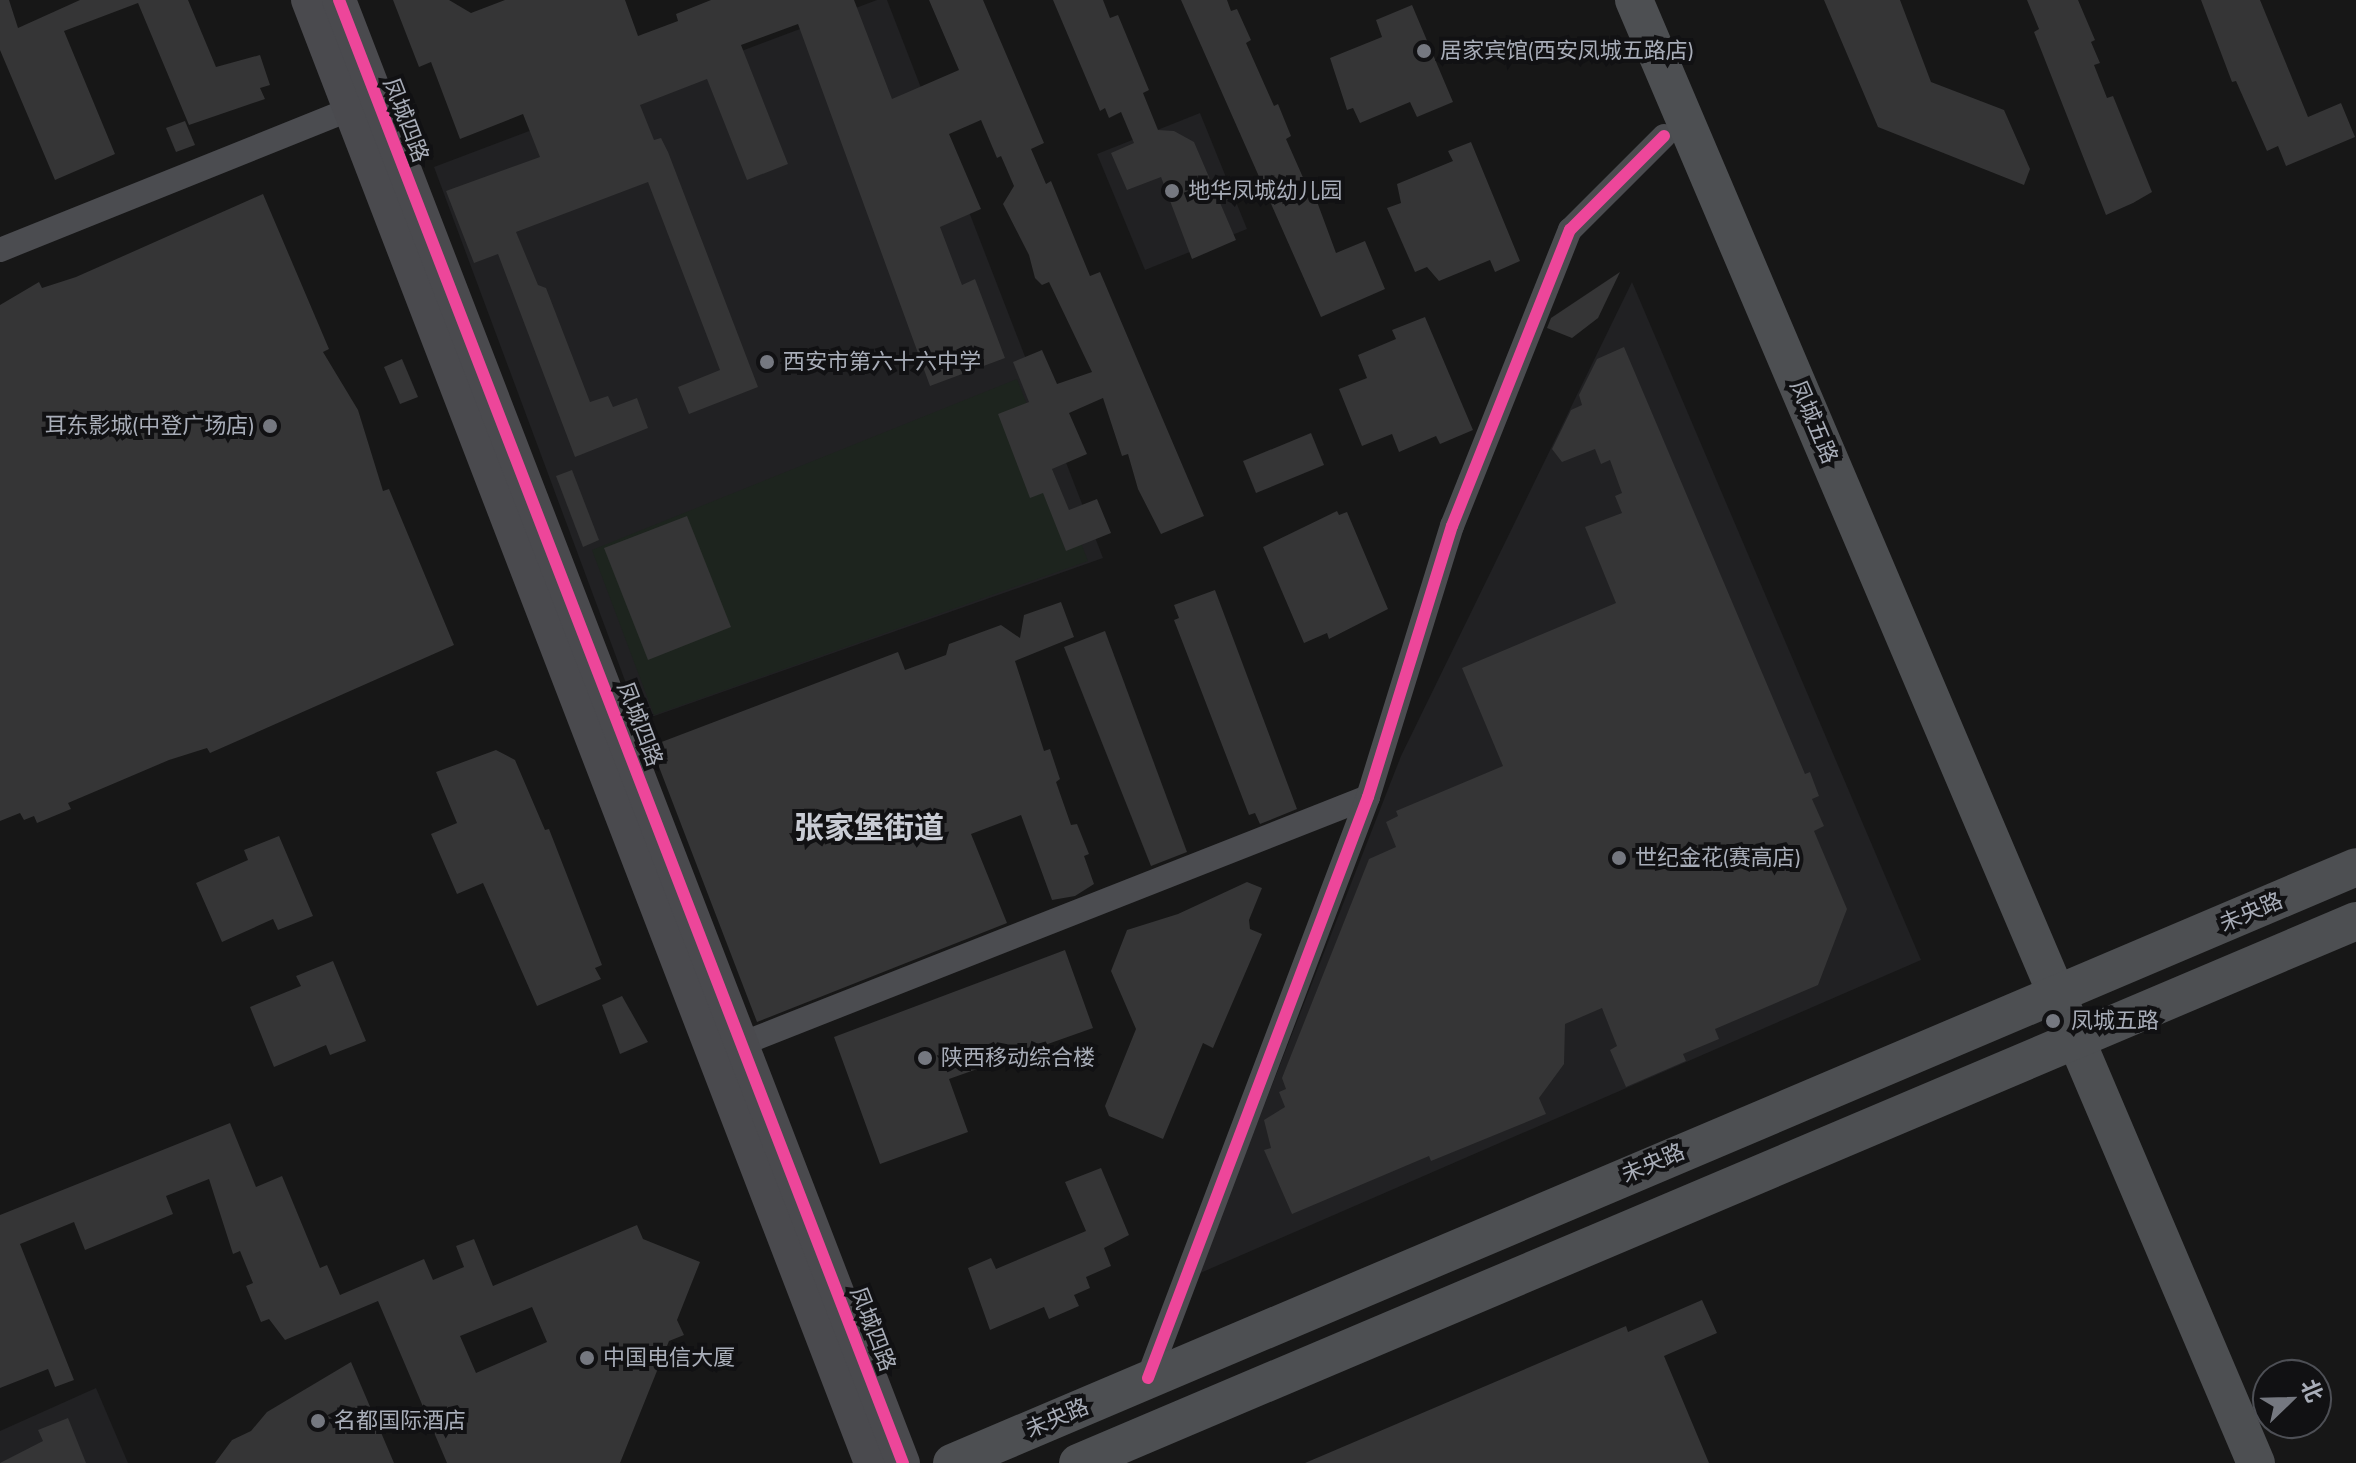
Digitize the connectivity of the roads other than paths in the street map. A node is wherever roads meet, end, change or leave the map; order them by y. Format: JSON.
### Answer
{"nodes":[{"id":1,"x":308,"y":0,"type":"edge"},
{"id":2,"x":339,"y":0,"type":"edge"},
{"id":3,"x":1607,"y":0,"type":"edge"},
{"id":4,"x":1634,"y":0,"type":"edge"},
{"id":5,"x":363,"y":104,"type":"junction"},
{"id":6,"x":1664,"y":136,"type":"junction"},
{"id":7,"x":0,"y":250,"type":"edge"},
{"id":8,"x":1368,"y":797,"type":"junction"},
{"id":9,"x":2356,"y":867,"type":"edge"},
{"id":10,"x":2356,"y":921,"type":"edge"},
{"id":11,"x":2044,"y":999,"type":"junction"},
{"id":12,"x":2064,"y":1044,"type":"junction"},
{"id":13,"x":730,"y":1049,"type":"junction"},
{"id":14,"x":1148,"y":1378,"type":"junction"},
{"id":15,"x":871,"y":1463,"type":"edge"},
{"id":16,"x":903,"y":1463,"type":"edge"},
{"id":17,"x":952,"y":1463,"type":"edge"},
{"id":18,"x":1078,"y":1463,"type":"edge"},
{"id":19,"x":2227,"y":1463,"type":"edge"},
{"id":20,"x":2256,"y":1463,"type":"edge"}],
"edges":[{"from":1,"to":5,"type":"street","name":"凤城四路"},
{"from":2,"to":5,"type":"street","name":"凤城四路"},
{"from":3,"to":6,"type":"main road","name":"凤城五路"},
{"from":4,"to":11,"type":"main road","name":"凤城五路"},
{"from":5,"to":7,"type":"street"},
{"from":5,"to":13,"type":"street","name":"凤城四路"},
{"from":6,"to":8,"type":"street"},
{"from":6,"to":11,"type":"main road","name":"凤城五路"},
{"from":8,"to":13,"type":"street"},
{"from":8,"to":14,"type":"street"},
{"from":9,"to":11,"type":"main road","name":"未央路"},
{"from":10,"to":12,"type":"main road"},
{"from":11,"to":12,"type":"main road","name":"凤城五路"},
{"from":11,"to":14,"type":"main road","name":"未央路"},
{"from":12,"to":18,"type":"main road"},
{"from":12,"to":19,"type":"main road","name":"凤城五路"},
{"from":12,"to":20,"type":"main road","name":"凤城五路"},
{"from":13,"to":15,"type":"street","name":"凤城四路"},
{"from":13,"to":16,"type":"street","name":"凤城四路"},
{"from":14,"to":17,"type":"main road","name":"未央路"}]}
